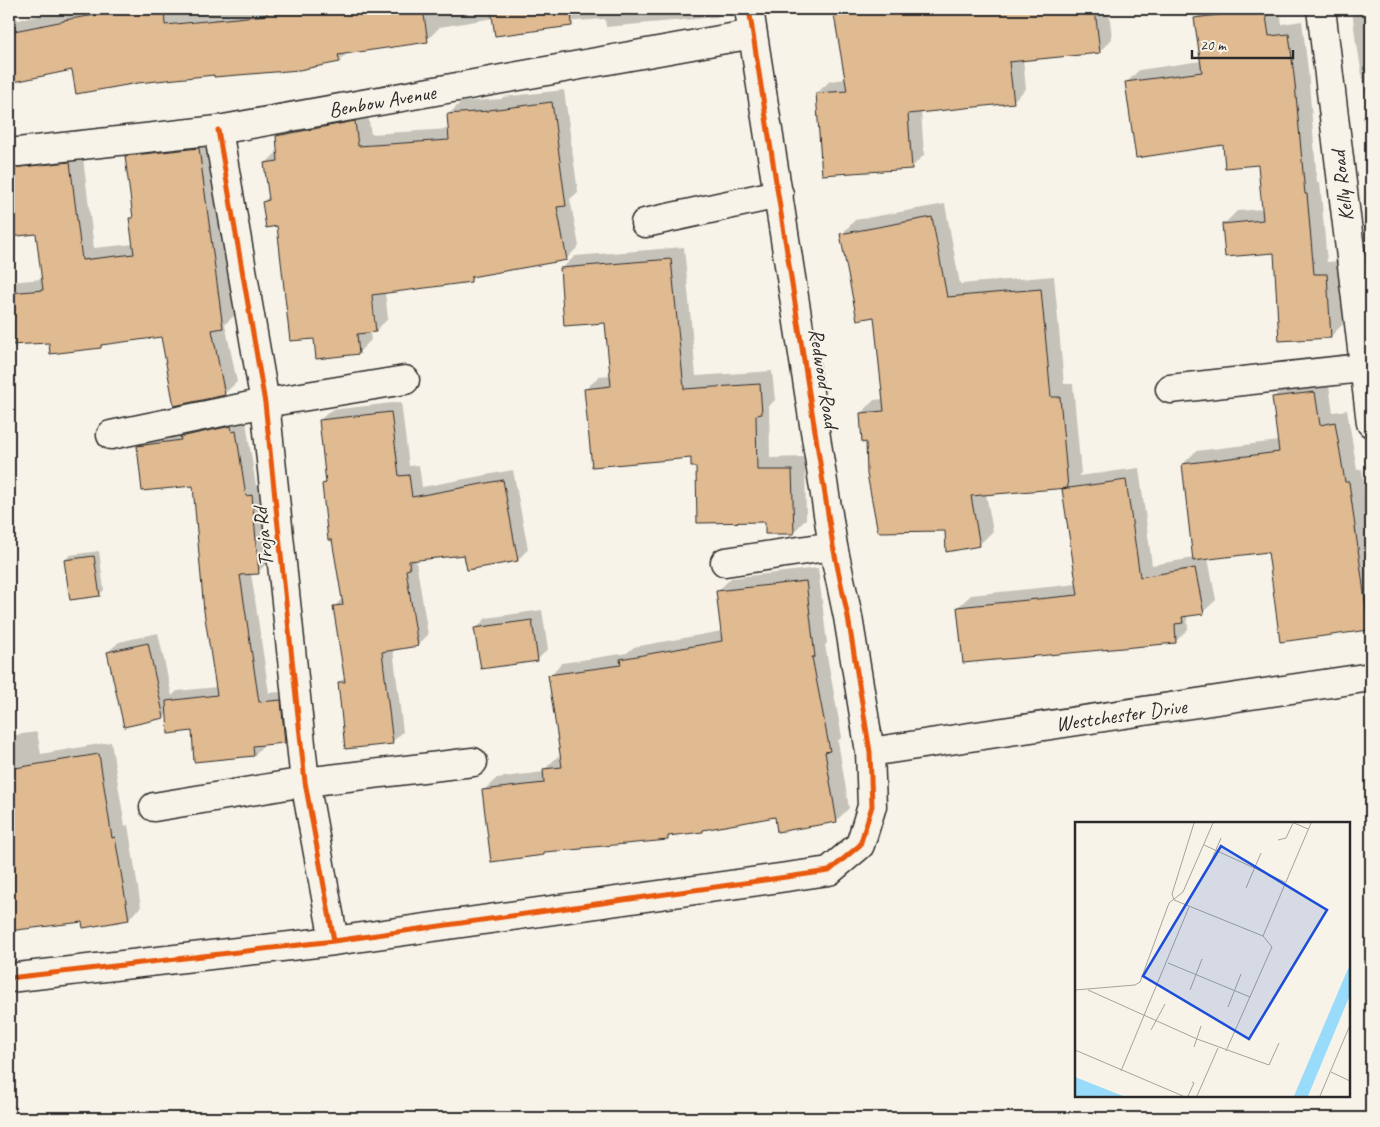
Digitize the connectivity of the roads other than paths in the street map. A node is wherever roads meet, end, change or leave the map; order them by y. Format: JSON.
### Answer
{"nodes":[{"id":1,"x":1321,"y":9,"type":"edge"},
{"id":2,"x":751,"y":21,"type":"edge"},
{"id":3,"x":218,"y":130,"type":"junction"},
{"id":4,"x":9,"y":153,"type":"edge"},
{"id":5,"x":779,"y":194,"type":"junction"},
{"id":6,"x":645,"y":223,"type":"dead end"},
{"id":7,"x":1368,"y":367,"type":"edge"},
{"id":8,"x":405,"y":380,"type":"dead end"},
{"id":9,"x":1170,"y":390,"type":"dead end"},
{"id":10,"x":266,"y":403,"type":"junction"},
{"id":11,"x":1371,"y":423,"type":"edge"},
{"id":12,"x":111,"y":435,"type":"dead end"},
{"id":13,"x":833,"y":546,"type":"junction"},
{"id":14,"x":725,"y":562,"type":"dead end"},
{"id":15,"x":1371,"y":677,"type":"edge"},
{"id":16,"x":870,"y":752,"type":"junction"},
{"id":17,"x":473,"y":762,"type":"dead end"},
{"id":18,"x":305,"y":782,"type":"junction"},
{"id":19,"x":154,"y":807,"type":"dead end"},
{"id":20,"x":334,"y":941,"type":"junction"},
{"id":21,"x":9,"y":978,"type":"edge"}],
"edges":[{"from":1,"to":7,"type":"street","name":"Kelly Road"},
{"from":2,"to":3,"type":"street","name":"Benbow Avenue"},
{"from":2,"to":5,"type":"street","name":"Redwood Road"},
{"from":3,"to":4,"type":"street","name":"Benbow Avenue"},
{"from":3,"to":10,"type":"street","name":"Troja Rd"},
{"from":5,"to":6,"type":"street"},
{"from":5,"to":13,"type":"street","name":"Redwood Road"},
{"from":7,"to":9,"type":"street"},
{"from":7,"to":11,"type":"street","name":"Kelly Road"},
{"from":8,"to":10,"type":"street"},
{"from":10,"to":12,"type":"street"},
{"from":10,"to":18,"type":"street","name":"Troja Rd"},
{"from":13,"to":14,"type":"street"},
{"from":13,"to":16,"type":"street","name":"Redwood Road"},
{"from":15,"to":16,"type":"street","name":"Westchester Drive"},
{"from":16,"to":20,"type":"street","name":"Redwood Road"},
{"from":17,"to":18,"type":"street"},
{"from":18,"to":19,"type":"street"},
{"from":18,"to":20,"type":"street","name":"Troja Rd"},
{"from":20,"to":21,"type":"street","name":"Redwood Road"}]}
